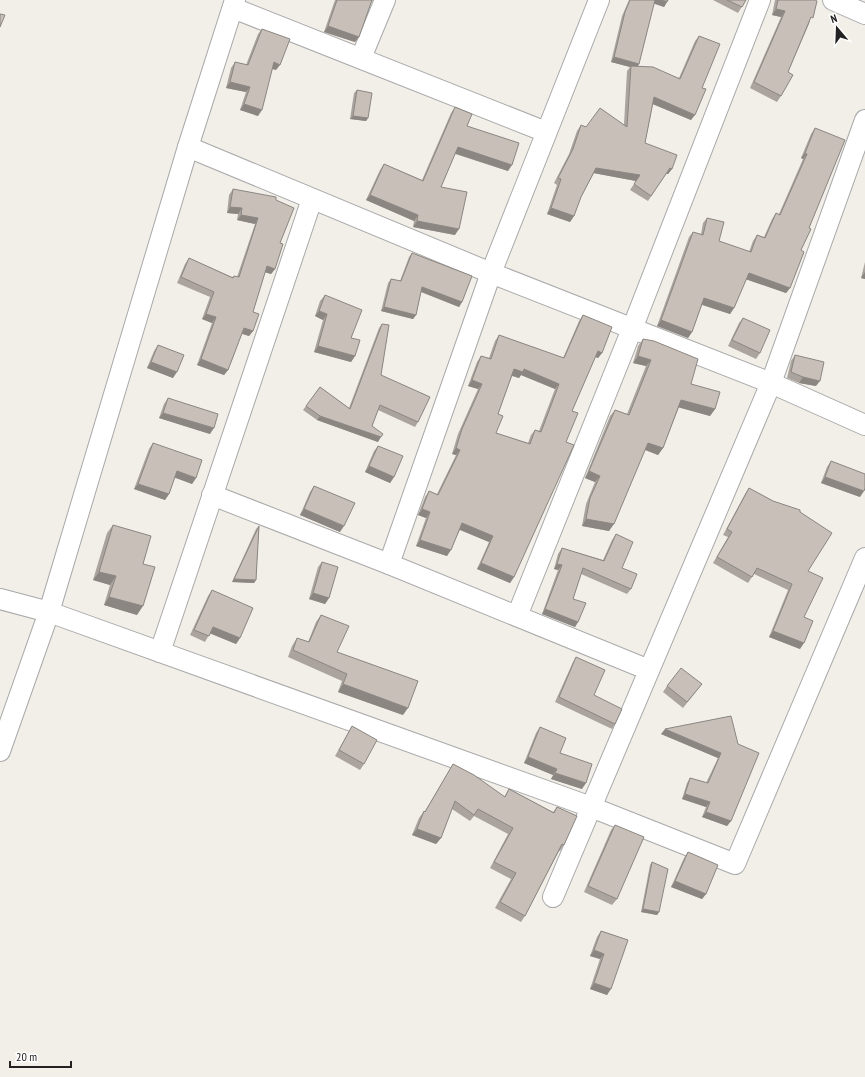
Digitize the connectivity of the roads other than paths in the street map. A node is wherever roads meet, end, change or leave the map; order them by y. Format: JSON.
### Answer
{"nodes":[{"id":1,"x":385,"y":0,"type":"edge"},
{"id":2,"x":599,"y":0,"type":"edge"},
{"id":3,"x":760,"y":0,"type":"edge"},
{"id":4,"x":833,"y":0,"type":"edge"},
{"id":5,"x":234,"y":4,"type":"edge"},
{"id":6,"x":865,"y":14,"type":"edge"},
{"id":7,"x":361,"y":58,"type":"junction"},
{"id":8,"x":865,"y":120,"type":"edge"},
{"id":9,"x":546,"y":132,"type":"junction"},
{"id":10,"x":188,"y":147,"type":"junction"},
{"id":11,"x":312,"y":199,"type":"junction"},
{"id":12,"x":491,"y":273,"type":"junction"},
{"id":13,"x":632,"y":329,"type":"junction"},
{"id":14,"x":771,"y":383,"type":"junction"},
{"id":15,"x":865,"y":424,"type":"edge"},
{"id":16,"x":212,"y":495,"type":"junction"},
{"id":17,"x":865,"y":558,"type":"edge"},
{"id":18,"x":389,"y":564,"type":"junction"},
{"id":19,"x":0,"y":599,"type":"edge"},
{"id":20,"x":48,"y":612,"type":"junction"},
{"id":21,"x":518,"y":616,"type":"junction"},
{"id":22,"x":160,"y":652,"type":"junction"},
{"id":23,"x":649,"y":670,"type":"junction"},
{"id":24,"x":0,"y":751,"type":"edge"},
{"id":25,"x":591,"y":807,"type":"junction"},
{"id":26,"x":554,"y":897,"type":"dead end"}],
"edges":[{"from":1,"to":7,"type":"street"},
{"from":2,"to":9,"type":"street"},
{"from":3,"to":13,"type":"street"},
{"from":4,"to":6,"type":"street"},
{"from":5,"to":7,"type":"street"},
{"from":5,"to":10,"type":"street"},
{"from":7,"to":9,"type":"street"},
{"from":8,"to":14,"type":"street"},
{"from":9,"to":12,"type":"street"},
{"from":10,"to":11,"type":"street"},
{"from":10,"to":20,"type":"street"},
{"from":11,"to":12,"type":"street"},
{"from":11,"to":16,"type":"street"},
{"from":12,"to":13,"type":"street"},
{"from":12,"to":18,"type":"street"},
{"from":13,"to":14,"type":"street"},
{"from":13,"to":21,"type":"street"},
{"from":14,"to":15,"type":"street"},
{"from":14,"to":23,"type":"street"},
{"from":16,"to":18,"type":"street"},
{"from":16,"to":22,"type":"street"},
{"from":17,"to":25,"type":"street"},
{"from":18,"to":21,"type":"street"},
{"from":19,"to":20,"type":"street"},
{"from":20,"to":22,"type":"street"},
{"from":20,"to":24,"type":"street"},
{"from":21,"to":23,"type":"street"},
{"from":22,"to":25,"type":"street"},
{"from":23,"to":25,"type":"street"},
{"from":25,"to":26,"type":"street"}]}
